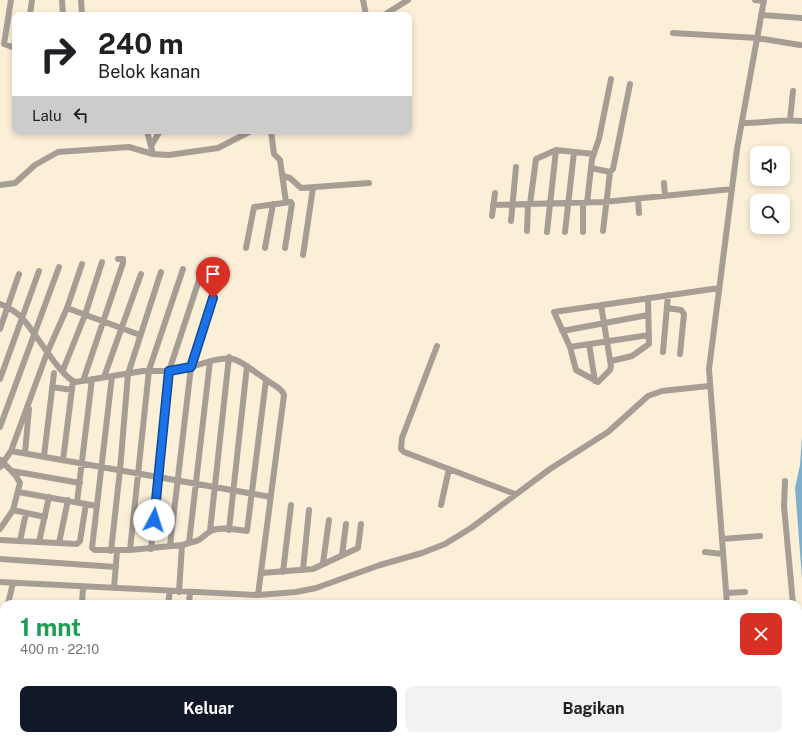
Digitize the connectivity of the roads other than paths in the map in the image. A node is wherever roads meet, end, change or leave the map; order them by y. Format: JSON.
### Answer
{"nodes":[{"id":1,"x":11,"y":0,"type":"edge"},
{"id":2,"x":32,"y":0,"type":"edge"},
{"id":3,"x":61,"y":0,"type":"edge"},
{"id":4,"x":81,"y":0,"type":"edge"},
{"id":5,"x":363,"y":0,"type":"edge"},
{"id":6,"x":408,"y":0,"type":"edge"},
{"id":7,"x":756,"y":0,"type":"edge"},
{"id":8,"x":764,"y":1,"type":"edge"},
{"id":9,"x":32,"y":12,"type":"edge"},
{"id":10,"x":62,"y":12,"type":"edge"},
{"id":11,"x":82,"y":12,"type":"edge"},
{"id":12,"x":365,"y":12,"type":"edge"},
{"id":13,"x":389,"y":12,"type":"edge"},
{"id":14,"x":761,"y":15,"type":"junction"},
{"id":15,"x":802,"y":18,"type":"edge"},
{"id":16,"x":673,"y":33,"type":"dead end"},
{"id":17,"x":757,"y":38,"type":"junction"},
{"id":18,"x":2,"y":44,"type":"edge"},
{"id":19,"x":800,"y":45,"type":"dead end"},
{"id":20,"x":12,"y":47,"type":"edge"},
{"id":21,"x":611,"y":80,"type":"dead end"},
{"id":22,"x":630,"y":84,"type":"dead end"},
{"id":23,"x":793,"y":91,"type":"dead end"},
{"id":24,"x":790,"y":120,"type":"junction"},
{"id":25,"x":802,"y":121,"type":"edge"},
{"id":26,"x":743,"y":123,"type":"junction"},
{"id":27,"x":148,"y":134,"type":"edge"},
{"id":28,"x":158,"y":134,"type":"edge"},
{"id":29,"x":246,"y":134,"type":"edge"},
{"id":30,"x":271,"y":134,"type":"edge"},
{"id":31,"x":151,"y":146,"type":"junction"},
{"id":32,"x":556,"y":150,"type":"junction"},
{"id":33,"x":574,"y":152,"type":"junction"},
{"id":34,"x":153,"y":154,"type":"junction"},
{"id":35,"x":594,"y":154,"type":"junction"},
{"id":36,"x":516,"y":167,"type":"dead end"},
{"id":37,"x":591,"y":168,"type":"junction"},
{"id":38,"x":610,"y":172,"type":"junction"},
{"id":39,"x":283,"y":176,"type":"junction"},
{"id":40,"x":369,"y":183,"type":"dead end"},
{"id":41,"x":664,"y":183,"type":"dead end"},
{"id":42,"x":0,"y":185,"type":"edge"},
{"id":43,"x":313,"y":188,"type":"junction"},
{"id":44,"x":732,"y":189,"type":"junction"},
{"id":45,"x":495,"y":193,"type":"dead end"},
{"id":46,"x":665,"y":196,"type":"junction"},
{"id":47,"x":638,"y":199,"type":"junction"},
{"id":48,"x":286,"y":202,"type":"junction"},
{"id":49,"x":606,"y":202,"type":"junction"},
{"id":50,"x":585,"y":203,"type":"junction"},
{"id":51,"x":273,"y":204,"type":"junction"},
{"id":52,"x":513,"y":204,"type":"junction"},
{"id":53,"x":529,"y":204,"type":"junction"},
{"id":54,"x":548,"y":204,"type":"junction"},
{"id":55,"x":568,"y":204,"type":"junction"},
{"id":56,"x":494,"y":205,"type":"junction"},
{"id":57,"x":640,"y":213,"type":"dead end"},
{"id":58,"x":492,"y":216,"type":"dead end"},
{"id":59,"x":511,"y":221,"type":"dead end"},
{"id":60,"x":527,"y":231,"type":"dead end"},
{"id":61,"x":603,"y":231,"type":"dead end"},
{"id":62,"x":546,"y":232,"type":"dead end"},
{"id":63,"x":565,"y":232,"type":"dead end"},
{"id":64,"x":583,"y":232,"type":"dead end"},
{"id":65,"x":246,"y":248,"type":"dead end"},
{"id":66,"x":265,"y":248,"type":"dead end"},
{"id":67,"x":285,"y":248,"type":"dead end"},
{"id":68,"x":302,"y":255,"type":"dead end"},
{"id":69,"x":118,"y":259,"type":"dead end"},
{"id":70,"x":102,"y":262,"type":"dead end"},
{"id":71,"x":82,"y":264,"type":"dead end"},
{"id":72,"x":60,"y":267,"type":"dead end"},
{"id":73,"x":183,"y":269,"type":"dead end"},
{"id":74,"x":39,"y":271,"type":"dead end"},
{"id":75,"x":202,"y":271,"type":"dead end"},
{"id":76,"x":162,"y":272,"type":"dead end"},
{"id":77,"x":19,"y":274,"type":"dead end"},
{"id":78,"x":141,"y":274,"type":"dead end"},
{"id":79,"x":719,"y":288,"type":"junction"},
{"id":80,"x":668,"y":295,"type":"junction"},
{"id":81,"x":213,"y":298,"type":"dead end"},
{"id":82,"x":648,"y":298,"type":"junction"},
{"id":83,"x":0,"y":304,"type":"edge"},
{"id":84,"x":601,"y":305,"type":"junction"},
{"id":85,"x":8,"y":307,"type":"junction"},
{"id":86,"x":67,"y":308,"type":"junction"},
{"id":87,"x":667,"y":308,"type":"junction"},
{"id":88,"x":85,"y":314,"type":"junction"},
{"id":89,"x":648,"y":315,"type":"junction"},
{"id":90,"x":22,"y":318,"type":"junction"},
{"id":91,"x":104,"y":321,"type":"junction"},
{"id":92,"x":604,"y":323,"type":"junction"},
{"id":93,"x":122,"y":328,"type":"junction"},
{"id":94,"x":0,"y":329,"type":"edge"},
{"id":95,"x":562,"y":331,"type":"junction"},
{"id":96,"x":35,"y":334,"type":"junction"},
{"id":97,"x":140,"y":335,"type":"junction"},
{"id":98,"x":649,"y":335,"type":"junction"},
{"id":99,"x":607,"y":341,"type":"junction"},
{"id":100,"x":589,"y":344,"type":"junction"},
{"id":101,"x":649,"y":344,"type":"junction"},
{"id":102,"x":663,"y":345,"type":"junction"},
{"id":103,"x":437,"y":346,"type":"dead end"},
{"id":104,"x":570,"y":347,"type":"junction"},
{"id":105,"x":663,"y":352,"type":"dead end"},
{"id":106,"x":47,"y":353,"type":"junction"},
{"id":107,"x":680,"y":354,"type":"dead end"},
{"id":108,"x":229,"y":357,"type":"junction"},
{"id":109,"x":210,"y":361,"type":"junction"},
{"id":110,"x":611,"y":361,"type":"junction"},
{"id":111,"x":247,"y":366,"type":"junction"},
{"id":112,"x":191,"y":367,"type":"junction"},
{"id":113,"x":62,"y":370,"type":"junction"},
{"id":114,"x":150,"y":370,"type":"junction"},
{"id":115,"x":169,"y":371,"type":"junction"},
{"id":116,"x":54,"y":373,"type":"dead end"},
{"id":117,"x":128,"y":374,"type":"junction"},
{"id":118,"x":112,"y":376,"type":"junction"},
{"id":119,"x":104,"y":377,"type":"junction"},
{"id":120,"x":0,"y":379,"type":"edge"},
{"id":121,"x":92,"y":379,"type":"junction"},
{"id":122,"x":266,"y":380,"type":"junction"},
{"id":123,"x":73,"y":381,"type":"junction"},
{"id":124,"x":83,"y":381,"type":"junction"},
{"id":125,"x":596,"y":381,"type":"junction"},
{"id":126,"x":709,"y":386,"type":"junction"},
{"id":127,"x":52,"y":387,"type":"junction"},
{"id":128,"x":72,"y":390,"type":"junction"},
{"id":129,"x":30,"y":401,"type":"junction"},
{"id":130,"x":0,"y":427,"type":"edge"},
{"id":131,"x":11,"y":451,"type":"junction"},
{"id":132,"x":25,"y":453,"type":"junction"},
{"id":133,"x":44,"y":456,"type":"junction"},
{"id":134,"x":63,"y":460,"type":"junction"},
{"id":135,"x":1,"y":463,"type":"edge"},
{"id":136,"x":83,"y":463,"type":"junction"},
{"id":137,"x":101,"y":467,"type":"junction"},
{"id":138,"x":449,"y":469,"type":"junction"},
{"id":139,"x":120,"y":470,"type":"junction"},
{"id":140,"x":12,"y":471,"type":"junction"},
{"id":141,"x":139,"y":474,"type":"junction"},
{"id":142,"x":157,"y":477,"type":"junction"},
{"id":143,"x":177,"y":481,"type":"junction"},
{"id":144,"x":785,"y":481,"type":"dead end"},
{"id":145,"x":80,"y":483,"type":"junction"},
{"id":146,"x":196,"y":484,"type":"junction"},
{"id":147,"x":214,"y":487,"type":"junction"},
{"id":148,"x":233,"y":491,"type":"junction"},
{"id":149,"x":18,"y":492,"type":"junction"},
{"id":150,"x":251,"y":494,"type":"junction"},
{"id":151,"x":515,"y":494,"type":"junction"},
{"id":152,"x":49,"y":497,"type":"junction"},
{"id":153,"x":271,"y":497,"type":"junction"},
{"id":154,"x":68,"y":500,"type":"junction"},
{"id":155,"x":77,"y":502,"type":"junction"},
{"id":156,"x":86,"y":504,"type":"junction"},
{"id":157,"x":291,"y":505,"type":"dead end"},
{"id":158,"x":441,"y":505,"type":"dead end"},
{"id":159,"x":97,"y":506,"type":"junction"},
{"id":160,"x":13,"y":510,"type":"junction"},
{"id":161,"x":309,"y":510,"type":"dead end"},
{"id":162,"x":26,"y":513,"type":"junction"},
{"id":163,"x":45,"y":517,"type":"junction"},
{"id":164,"x":329,"y":520,"type":"dead end"},
{"id":165,"x":346,"y":524,"type":"dead end"},
{"id":166,"x":361,"y":524,"type":"dead end"},
{"id":167,"x":0,"y":529,"type":"edge"},
{"id":168,"x":229,"y":530,"type":"junction"},
{"id":169,"x":210,"y":531,"type":"junction"},
{"id":170,"x":760,"y":536,"type":"dead end"},
{"id":171,"x":722,"y":539,"type":"junction"},
{"id":172,"x":0,"y":540,"type":"edge"},
{"id":173,"x":20,"y":541,"type":"junction"},
{"id":174,"x":39,"y":542,"type":"junction"},
{"id":175,"x":189,"y":543,"type":"junction"},
{"id":176,"x":59,"y":544,"type":"junction"},
{"id":177,"x":182,"y":545,"type":"junction"},
{"id":178,"x":170,"y":546,"type":"junction"},
{"id":179,"x":151,"y":548,"type":"junction"},
{"id":180,"x":130,"y":550,"type":"junction"},
{"id":181,"x":114,"y":551,"type":"junction"},
{"id":182,"x":705,"y":552,"type":"dead end"},
{"id":183,"x":723,"y":554,"type":"junction"},
{"id":184,"x":342,"y":556,"type":"junction"},
{"id":185,"x":0,"y":559,"type":"edge"},
{"id":186,"x":323,"y":563,"type":"junction"},
{"id":187,"x":116,"y":567,"type":"junction"},
{"id":188,"x":303,"y":570,"type":"junction"},
{"id":189,"x":282,"y":572,"type":"junction"},
{"id":190,"x":261,"y":573,"type":"junction"},
{"id":191,"x":0,"y":582,"type":"edge"},
{"id":192,"x":13,"y":583,"type":"junction"},
{"id":193,"x":83,"y":587,"type":"junction"},
{"id":194,"x":114,"y":588,"type":"junction"},
{"id":195,"x":170,"y":591,"type":"junction"},
{"id":196,"x":179,"y":592,"type":"junction"},
{"id":197,"x":190,"y":592,"type":"junction"},
{"id":198,"x":746,"y":592,"type":"dead end"},
{"id":199,"x":727,"y":593,"type":"junction"},
{"id":200,"x":258,"y":595,"type":"junction"},
{"id":201,"x":9,"y":600,"type":"edge"},
{"id":202,"x":82,"y":600,"type":"edge"},
{"id":203,"x":169,"y":600,"type":"edge"},
{"id":204,"x":189,"y":600,"type":"edge"},
{"id":205,"x":727,"y":600,"type":"edge"},
{"id":206,"x":793,"y":600,"type":"edge"}],
"edges":[{"from":1,"to":18,"type":"street"},
{"from":2,"to":9,"type":"street"},
{"from":3,"to":10,"type":"street"},
{"from":4,"to":11,"type":"street"},
{"from":5,"to":12,"type":"street"},
{"from":6,"to":13,"type":"street"},
{"from":7,"to":8,"type":"street"},
{"from":8,"to":14,"type":"street"},
{"from":14,"to":15,"type":"street"},
{"from":14,"to":17,"type":"street"},
{"from":16,"to":17,"type":"street"},
{"from":17,"to":19,"type":"street"},
{"from":17,"to":26,"type":"street"},
{"from":18,"to":20,"type":"street"},
{"from":21,"to":35,"type":"street"},
{"from":22,"to":38,"type":"street"},
{"from":23,"to":24,"type":"street"},
{"from":24,"to":25,"type":"street"},
{"from":24,"to":26,"type":"street"},
{"from":26,"to":44,"type":"street"},
{"from":27,"to":31,"type":"street"},
{"from":28,"to":31,"type":"street"},
{"from":29,"to":34,"type":"street"},
{"from":30,"to":39,"type":"street"},
{"from":31,"to":34,"type":"street"},
{"from":32,"to":33,"type":"street"},
{"from":32,"to":53,"type":"street"},
{"from":32,"to":54,"type":"street"},
{"from":33,"to":35,"type":"street"},
{"from":33,"to":55,"type":"street"},
{"from":34,"to":42,"type":"street"},
{"from":35,"to":37,"type":"street"},
{"from":36,"to":52,"type":"street"},
{"from":37,"to":38,"type":"street"},
{"from":37,"to":50,"type":"street"},
{"from":38,"to":49,"type":"street"},
{"from":39,"to":43,"type":"street"},
{"from":39,"to":48,"type":"street"},
{"from":40,"to":43,"type":"street"},
{"from":41,"to":46,"type":"street"},
{"from":43,"to":68,"type":"street"},
{"from":44,"to":46,"type":"street"},
{"from":44,"to":79,"type":"street"},
{"from":45,"to":56,"type":"street"},
{"from":46,"to":47,"type":"street"},
{"from":47,"to":49,"type":"street"},
{"from":47,"to":57,"type":"street"},
{"from":48,"to":51,"type":"street"},
{"from":48,"to":67,"type":"street"},
{"from":49,"to":50,"type":"street"},
{"from":49,"to":61,"type":"street"},
{"from":50,"to":55,"type":"street"},
{"from":50,"to":64,"type":"street"},
{"from":51,"to":65,"type":"street"},
{"from":51,"to":66,"type":"street"},
{"from":52,"to":53,"type":"street"},
{"from":52,"to":56,"type":"street"},
{"from":52,"to":59,"type":"street"},
{"from":53,"to":54,"type":"street"},
{"from":53,"to":60,"type":"street"},
{"from":54,"to":55,"type":"street"},
{"from":54,"to":62,"type":"street"},
{"from":55,"to":63,"type":"street"},
{"from":56,"to":58,"type":"street"},
{"from":69,"to":91,"type":"street"},
{"from":70,"to":88,"type":"street"},
{"from":71,"to":86,"type":"street"},
{"from":72,"to":96,"type":"street"},
{"from":73,"to":114,"type":"street"},
{"from":74,"to":90,"type":"street"},
{"from":75,"to":115,"type":"street"},
{"from":76,"to":97,"type":"street"},
{"from":77,"to":85,"type":"street"},
{"from":78,"to":93,"type":"street"},
{"from":79,"to":80,"type":"street"},
{"from":79,"to":126,"type":"street"},
{"from":80,"to":82,"type":"street"},
{"from":80,"to":87,"type":"street"},
{"from":81,"to":112,"type":"street"},
{"from":82,"to":84,"type":"street"},
{"from":82,"to":89,"type":"street"},
{"from":83,"to":85,"type":"street"},
{"from":84,"to":92,"type":"street"},
{"from":84,"to":95,"type":"street"},
{"from":85,"to":90,"type":"street"},
{"from":85,"to":94,"type":"street"},
{"from":86,"to":88,"type":"street"},
{"from":86,"to":106,"type":"street"},
{"from":87,"to":102,"type":"street"},
{"from":87,"to":107,"type":"street"},
{"from":88,"to":91,"type":"street"},
{"from":88,"to":113,"type":"street"},
{"from":89,"to":92,"type":"street"},
{"from":89,"to":98,"type":"street"},
{"from":90,"to":96,"type":"street"},
{"from":90,"to":120,"type":"street"},
{"from":91,"to":93,"type":"street"},
{"from":91,"to":124,"type":"street"},
{"from":92,"to":95,"type":"street"},
{"from":92,"to":99,"type":"street"},
{"from":93,"to":97,"type":"street"},
{"from":93,"to":119,"type":"street"},
{"from":95,"to":104,"type":"street"},
{"from":96,"to":106,"type":"street"},
{"from":96,"to":130,"type":"street"},
{"from":97,"to":117,"type":"street"},
{"from":98,"to":99,"type":"street"},
{"from":98,"to":101,"type":"street"},
{"from":99,"to":100,"type":"street"},
{"from":99,"to":110,"type":"street"},
{"from":100,"to":104,"type":"street"},
{"from":100,"to":125,"type":"street"},
{"from":101,"to":102,"type":"street"},
{"from":101,"to":110,"type":"street"},
{"from":102,"to":105,"type":"street"},
{"from":103,"to":138,"type":"street"},
{"from":104,"to":125,"type":"street"},
{"from":106,"to":113,"type":"street"},
{"from":106,"to":129,"type":"street"},
{"from":108,"to":109,"type":"street"},
{"from":108,"to":111,"type":"street"},
{"from":108,"to":147,"type":"street"},
{"from":109,"to":112,"type":"street"},
{"from":109,"to":146,"type":"street"},
{"from":110,"to":125,"type":"street"},
{"from":111,"to":122,"type":"street"},
{"from":111,"to":148,"type":"street"},
{"from":112,"to":115,"type":"street"},
{"from":112,"to":143,"type":"street"},
{"from":113,"to":123,"type":"street"},
{"from":114,"to":115,"type":"street"},
{"from":114,"to":117,"type":"street"},
{"from":114,"to":141,"type":"street"},
{"from":115,"to":142,"type":"street"},
{"from":116,"to":127,"type":"street"},
{"from":117,"to":118,"type":"street"},
{"from":117,"to":139,"type":"street"},
{"from":118,"to":119,"type":"street"},
{"from":118,"to":137,"type":"street"},
{"from":119,"to":121,"type":"street"},
{"from":121,"to":124,"type":"street"},
{"from":121,"to":136,"type":"street"},
{"from":122,"to":150,"type":"street"},
{"from":122,"to":153,"type":"street"},
{"from":123,"to":124,"type":"street"},
{"from":123,"to":128,"type":"street"},
{"from":126,"to":151,"type":"street"},
{"from":126,"to":171,"type":"street"},
{"from":127,"to":128,"type":"street"},
{"from":127,"to":133,"type":"street"},
{"from":128,"to":134,"type":"street"},
{"from":129,"to":131,"type":"street"},
{"from":129,"to":132,"type":"street"},
{"from":131,"to":132,"type":"street"},
{"from":131,"to":135,"type":"street"},
{"from":132,"to":133,"type":"street"},
{"from":133,"to":134,"type":"street"},
{"from":134,"to":136,"type":"street"},
{"from":135,"to":140,"type":"street"},
{"from":136,"to":137,"type":"street"},
{"from":136,"to":145,"type":"street"},
{"from":137,"to":139,"type":"street"},
{"from":137,"to":159,"type":"street"},
{"from":138,"to":151,"type":"street"},
{"from":138,"to":158,"type":"street"},
{"from":139,"to":141,"type":"street"},
{"from":139,"to":181,"type":"street"},
{"from":140,"to":145,"type":"street"},
{"from":140,"to":149,"type":"street"},
{"from":141,"to":142,"type":"street"},
{"from":141,"to":180,"type":"street"},
{"from":142,"to":143,"type":"street"},
{"from":142,"to":179,"type":"street"},
{"from":143,"to":146,"type":"street"},
{"from":143,"to":178,"type":"street"},
{"from":144,"to":206,"type":"street"},
{"from":145,"to":155,"type":"street"},
{"from":146,"to":147,"type":"street"},
{"from":146,"to":175,"type":"street"},
{"from":147,"to":148,"type":"street"},
{"from":147,"to":169,"type":"street"},
{"from":148,"to":150,"type":"street"},
{"from":148,"to":168,"type":"street"},
{"from":149,"to":152,"type":"street"},
{"from":149,"to":160,"type":"street"},
{"from":150,"to":153,"type":"street"},
{"from":150,"to":168,"type":"street"},
{"from":151,"to":200,"type":"street"},
{"from":152,"to":154,"type":"street"},
{"from":152,"to":163,"type":"street"},
{"from":153,"to":190,"type":"street"},
{"from":154,"to":155,"type":"street"},
{"from":154,"to":176,"type":"street"},
{"from":155,"to":156,"type":"street"},
{"from":156,"to":159,"type":"street"},
{"from":156,"to":176,"type":"street"},
{"from":157,"to":189,"type":"street"},
{"from":159,"to":181,"type":"street"},
{"from":160,"to":162,"type":"street"},
{"from":160,"to":167,"type":"street"},
{"from":161,"to":188,"type":"street"},
{"from":162,"to":163,"type":"street"},
{"from":162,"to":173,"type":"street"},
{"from":163,"to":174,"type":"street"},
{"from":164,"to":186,"type":"street"},
{"from":165,"to":184,"type":"street"},
{"from":166,"to":184,"type":"street"},
{"from":168,"to":169,"type":"street"},
{"from":169,"to":175,"type":"street"},
{"from":170,"to":171,"type":"street"},
{"from":171,"to":183,"type":"street"},
{"from":172,"to":173,"type":"street"},
{"from":173,"to":174,"type":"street"},
{"from":174,"to":176,"type":"street"},
{"from":175,"to":177,"type":"street"},
{"from":177,"to":178,"type":"street"},
{"from":177,"to":196,"type":"street"},
{"from":178,"to":179,"type":"street"},
{"from":179,"to":180,"type":"street"},
{"from":180,"to":181,"type":"street"},
{"from":181,"to":187,"type":"street"},
{"from":182,"to":183,"type":"street"},
{"from":183,"to":199,"type":"street"},
{"from":184,"to":186,"type":"street"},
{"from":185,"to":187,"type":"street"},
{"from":186,"to":188,"type":"street"},
{"from":187,"to":194,"type":"street"},
{"from":188,"to":189,"type":"street"},
{"from":189,"to":190,"type":"street"},
{"from":190,"to":200,"type":"street"},
{"from":191,"to":192,"type":"street"},
{"from":192,"to":193,"type":"street"},
{"from":192,"to":201,"type":"street"},
{"from":193,"to":194,"type":"street"},
{"from":193,"to":202,"type":"street"},
{"from":194,"to":195,"type":"street"},
{"from":195,"to":196,"type":"street"},
{"from":195,"to":203,"type":"street"},
{"from":196,"to":197,"type":"street"},
{"from":197,"to":200,"type":"street"},
{"from":197,"to":204,"type":"street"},
{"from":198,"to":199,"type":"street"},
{"from":199,"to":205,"type":"street"}]}
